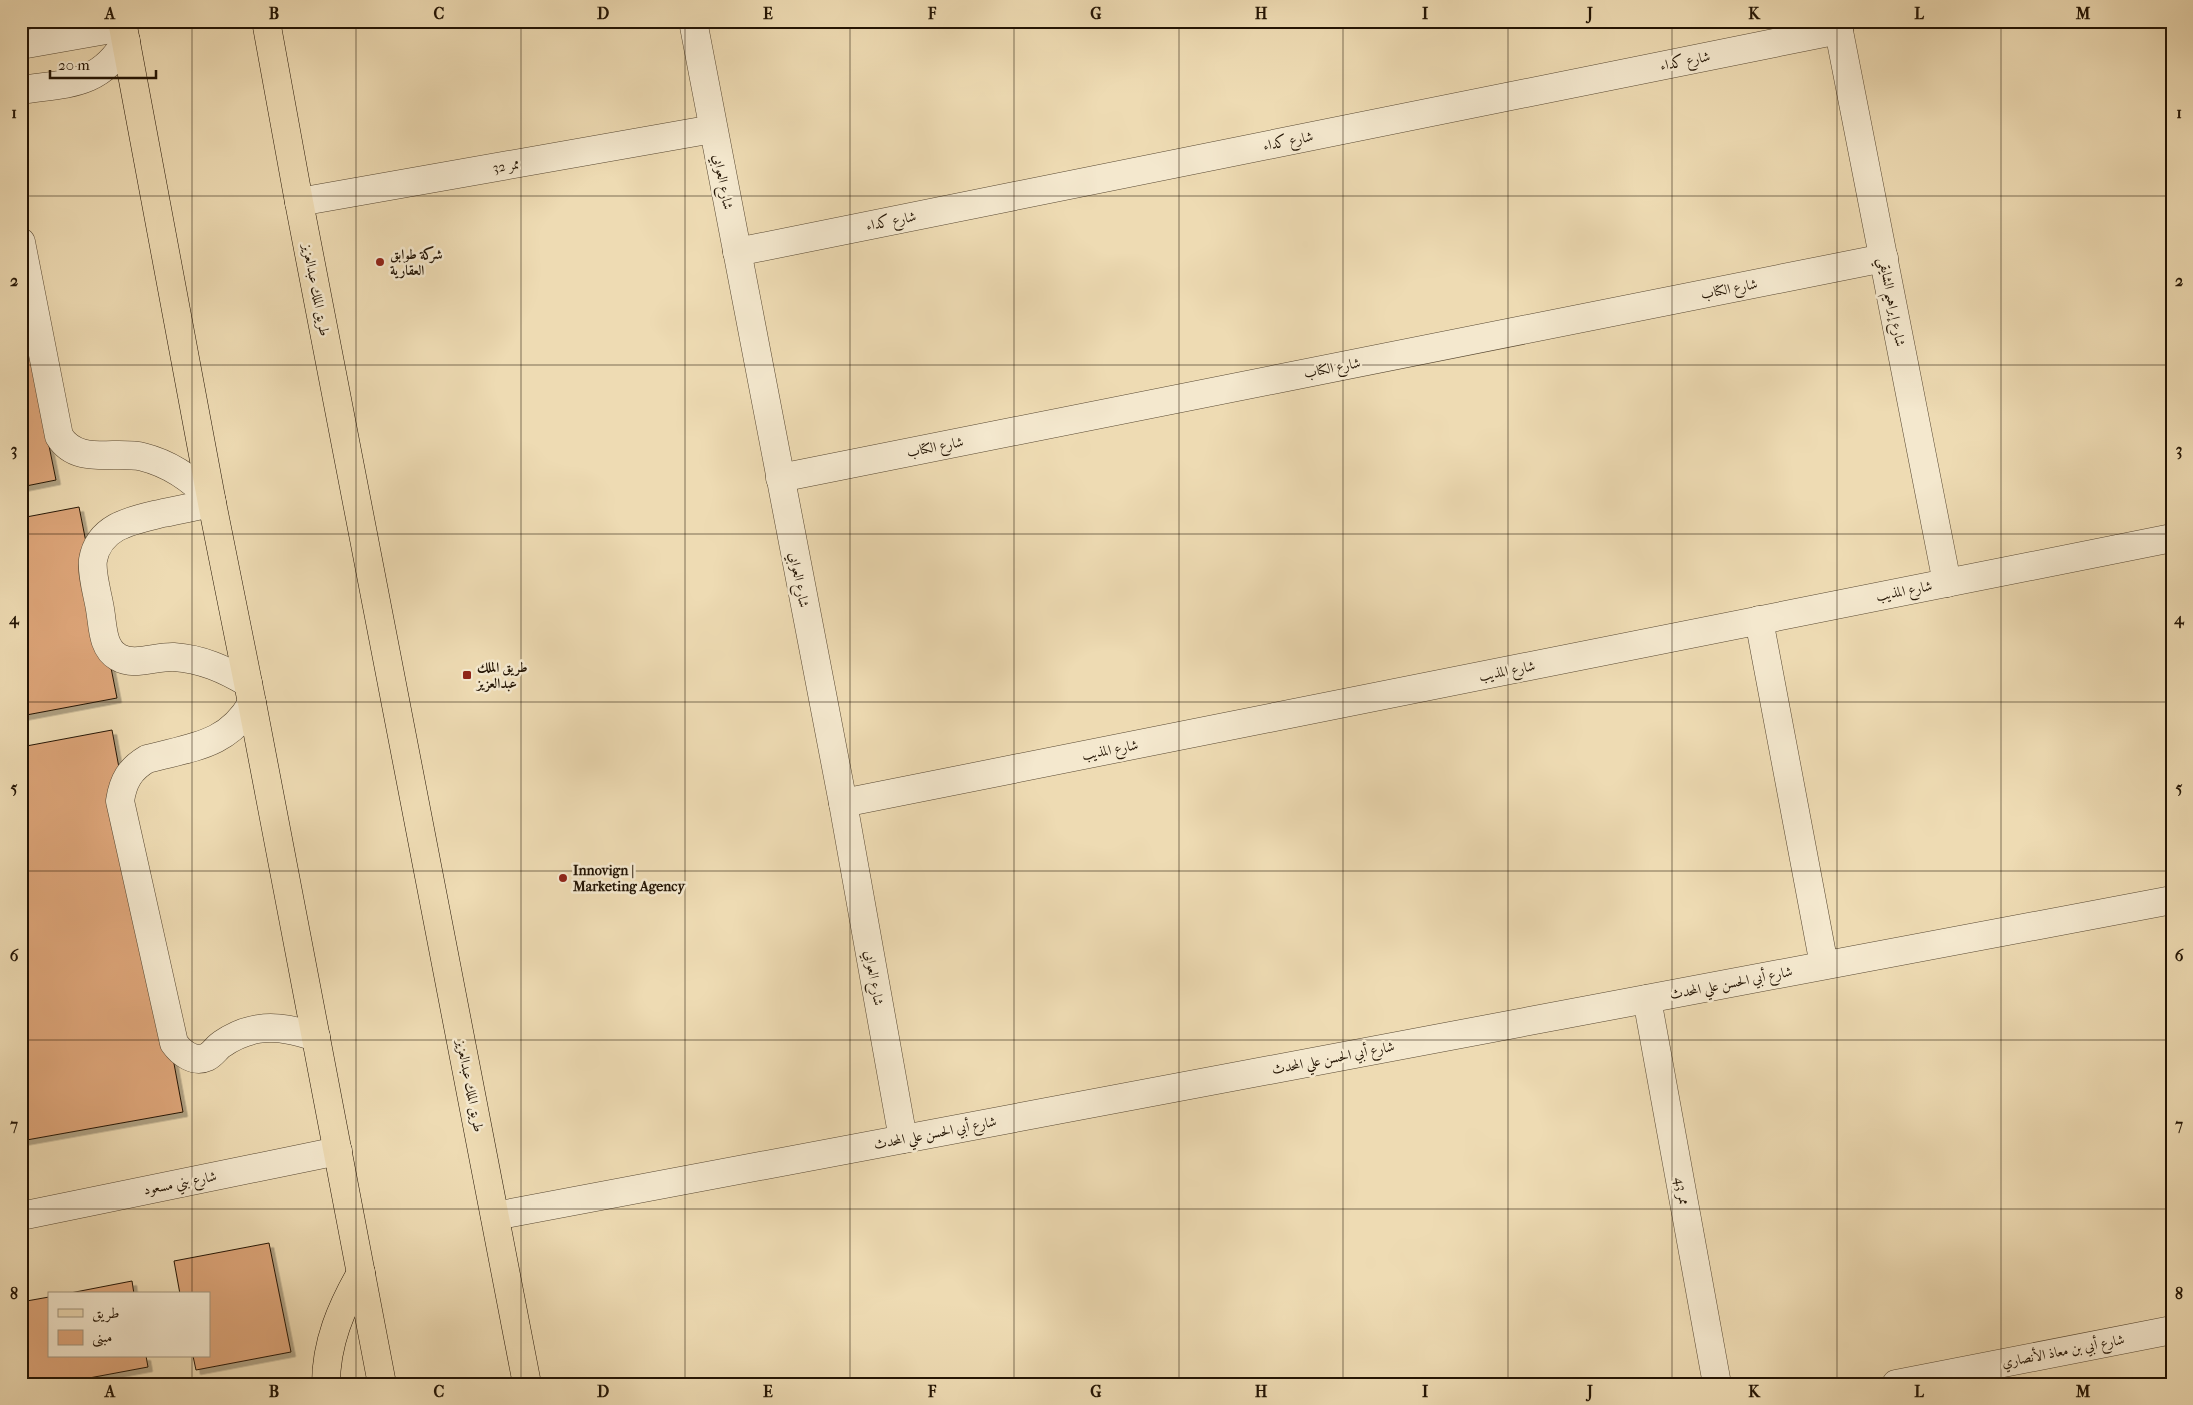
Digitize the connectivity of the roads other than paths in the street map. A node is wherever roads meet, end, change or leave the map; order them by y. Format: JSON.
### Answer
{"nodes":[{"id":1,"x":266,"y":21,"type":"edge"},
{"id":2,"x":693,"y":21,"type":"edge"},
{"id":3,"x":1838,"y":26,"type":"edge"},
{"id":4,"x":124,"y":30,"type":"edge"},
{"id":5,"x":21,"y":45,"type":"edge"},
{"id":6,"x":21,"y":90,"type":"edge"},
{"id":7,"x":713,"y":129,"type":"junction"},
{"id":8,"x":299,"y":202,"type":"junction"},
{"id":9,"x":21,"y":242,"type":"edge"},
{"id":10,"x":736,"y":252,"type":"junction"},
{"id":11,"x":1884,"y":258,"type":"junction"},
{"id":12,"x":780,"y":478,"type":"junction"},
{"id":13,"x":212,"y":501,"type":"junction"},
{"id":14,"x":2172,"y":538,"type":"edge"},
{"id":15,"x":1947,"y":583,"type":"junction"},
{"id":16,"x":1759,"y":620,"type":"junction"},
{"id":17,"x":250,"y":693,"type":"junction"},
{"id":18,"x":843,"y":803,"type":"junction"},
{"id":19,"x":2172,"y":900,"type":"edge"},
{"id":20,"x":1824,"y":965,"type":"junction"},
{"id":21,"x":1647,"y":999,"type":"junction"},
{"id":22,"x":316,"y":1037,"type":"junction"},
{"id":23,"x":903,"y":1139,"type":"junction"},
{"id":24,"x":338,"y":1151,"type":"junction"},
{"id":25,"x":21,"y":1216,"type":"edge"},
{"id":26,"x":495,"y":1216,"type":"junction"},
{"id":27,"x":361,"y":1274,"type":"junction"},
{"id":28,"x":2172,"y":1330,"type":"edge"},
{"id":29,"x":326,"y":1384,"type":"edge"},
{"id":30,"x":382,"y":1384,"type":"edge"},
{"id":31,"x":527,"y":1384,"type":"edge"},
{"id":32,"x":1717,"y":1384,"type":"edge"},
{"id":33,"x":1896,"y":1384,"type":"edge"}],
"edges":[{"from":1,"to":8,"type":"main road","name":"طريق الملك عبدالعزيز"},
{"from":2,"to":7,"type":"street","name":"شارع العوابي"},
{"from":3,"to":10,"type":"street","name":"شارع كداء"},
{"from":3,"to":11,"type":"street","name":"شارع إبراهيم الشايقي"},
{"from":4,"to":5,"type":"street"},
{"from":4,"to":6,"type":"street"},
{"from":4,"to":13,"type":"main road"},
{"from":7,"to":8,"type":"street","name":"ممر 32"},
{"from":7,"to":10,"type":"street","name":"شارع العوابي"},
{"from":8,"to":26,"type":"main road","name":"طريق الملك عبدالعزيز"},
{"from":9,"to":13,"type":"street"},
{"from":10,"to":12,"type":"street","name":"شارع العوابي"},
{"from":11,"to":12,"type":"street","name":"شارع الكتاب"},
{"from":11,"to":15,"type":"street","name":"شارع إبراهيم الشايقي"},
{"from":12,"to":18,"type":"street","name":"شارع العوابي"},
{"from":13,"to":17,"type":"main road"},
{"from":13,"to":17,"type":"street"},
{"from":14,"to":15,"type":"street","name":"شارع المذيب"},
{"from":15,"to":16,"type":"street","name":"شارع المذيب"},
{"from":16,"to":18,"type":"street","name":"شارع المذيب"},
{"from":16,"to":20,"type":"street"},
{"from":17,"to":22,"type":"main road"},
{"from":17,"to":22,"type":"street"},
{"from":18,"to":23,"type":"street","name":"شارع العوابي"},
{"from":19,"to":20,"type":"street","name":"شارع أبي الحسن علي المحدث"},
{"from":20,"to":21,"type":"street","name":"شارع أبي الحسن علي المحدث"},
{"from":21,"to":23,"type":"street","name":"شارع أبي الحسن علي المحدث"},
{"from":21,"to":32,"type":"street","name":"ممر 43"},
{"from":22,"to":24,"type":"main road"},
{"from":23,"to":26,"type":"street","name":"شارع أبي الحسن علي المحدث"},
{"from":24,"to":25,"type":"street","name":"شارع بني مسعود"},
{"from":24,"to":27,"type":"main road"},
{"from":26,"to":31,"type":"main road","name":"طريق الملك عبدالعزيز"},
{"from":27,"to":29,"type":"main road"},
{"from":27,"to":30,"type":"main road"},
{"from":28,"to":33,"type":"street","name":"شارع أبي بن معاذ الأنصاري"}]}
